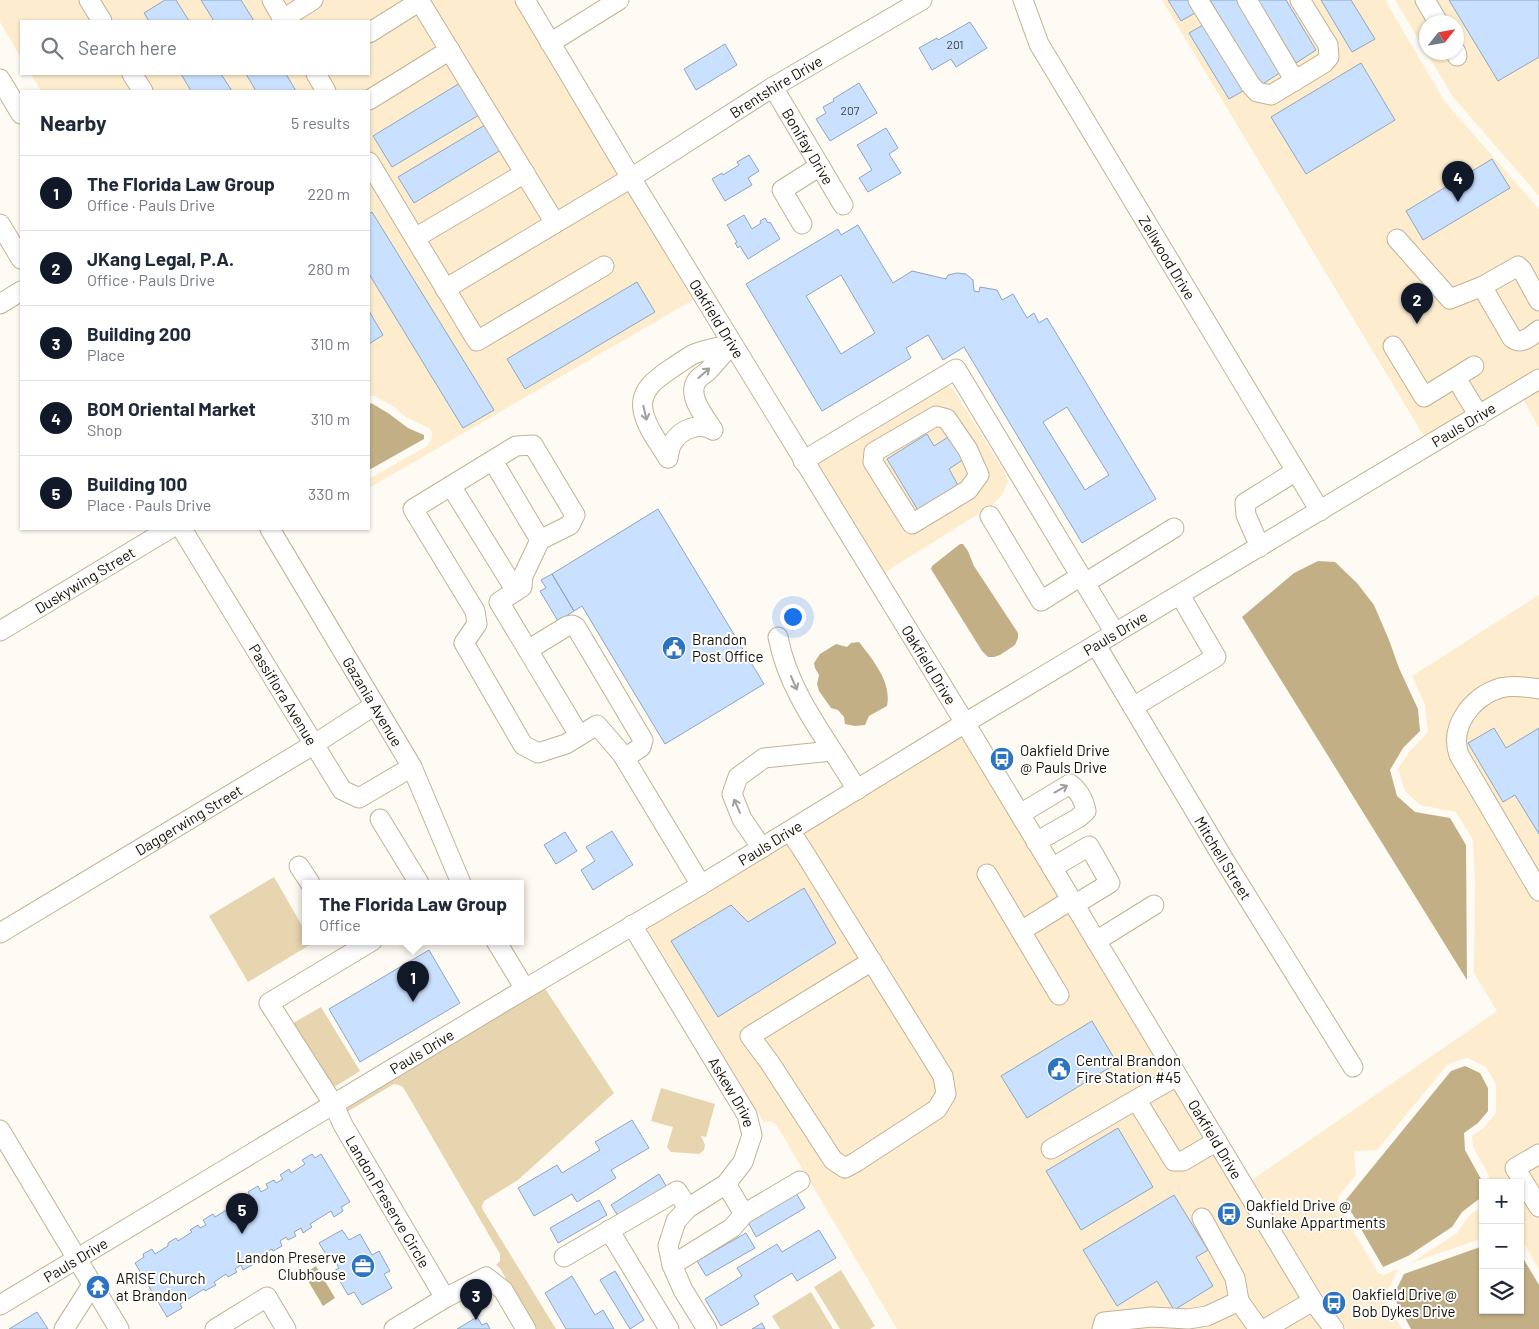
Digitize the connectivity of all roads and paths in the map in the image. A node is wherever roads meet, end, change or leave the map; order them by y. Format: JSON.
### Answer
{"nodes":[{"id":1,"x":272,"y":0,"type":"edge"},
{"id":2,"x":313,"y":0,"type":"edge"},
{"id":3,"x":525,"y":0,"type":"edge"},
{"id":4,"x":922,"y":0,"type":"edge"},
{"id":5,"x":1023,"y":0,"type":"edge"},
{"id":6,"x":1198,"y":0,"type":"edge"},
{"id":7,"x":1247,"y":0,"type":"edge"},
{"id":8,"x":1300,"y":0,"type":"edge"},
{"id":9,"x":1425,"y":0,"type":"edge"},
{"id":10,"x":92,"y":1,"type":"edge"},
{"id":11,"x":420,"y":1,"type":"edge"},
{"id":12,"x":613,"y":2,"type":"edge"},
{"id":13,"x":1434,"y":15,"type":"edge"},
{"id":14,"x":102,"y":20,"type":"edge"},
{"id":15,"x":284,"y":20,"type":"edge"},
{"id":16,"x":370,"y":32,"type":"edge"},
{"id":17,"x":550,"y":42,"type":"junction"},
{"id":18,"x":450,"y":50,"type":"junction"},
{"id":19,"x":133,"y":75,"type":"edge"},
{"id":20,"x":317,"y":75,"type":"edge"},
{"id":21,"x":0,"y":79,"type":"edge"},
{"id":22,"x":1295,"y":81,"type":"junction"},
{"id":23,"x":772,"y":87,"type":"junction"},
{"id":24,"x":142,"y":90,"type":"edge"},
{"id":25,"x":325,"y":90,"type":"edge"},
{"id":26,"x":370,"y":99,"type":"edge"},
{"id":27,"x":20,"y":112,"type":"edge"},
{"id":28,"x":370,"y":164,"type":"edge"},
{"id":29,"x":820,"y":166,"type":"junction"},
{"id":30,"x":525,"y":174,"type":"junction"},
{"id":31,"x":631,"y":178,"type":"junction"},
{"id":32,"x":843,"y":205,"type":"dead end"},
{"id":33,"x":555,"y":223,"type":"junction"},
{"id":34,"x":0,"y":224,"type":"edge"},
{"id":35,"x":802,"y":224,"type":"dead end"},
{"id":36,"x":415,"y":238,"type":"junction"},
{"id":37,"x":1397,"y":239,"type":"dead end"},
{"id":38,"x":20,"y":258,"type":"edge"},
{"id":39,"x":604,"y":266,"type":"dead end"},
{"id":40,"x":1483,"y":286,"type":"junction"},
{"id":41,"x":445,"y":289,"type":"junction"},
{"id":42,"x":20,"y":292,"type":"edge"},
{"id":43,"x":1539,"y":301,"type":"edge"},
{"id":44,"x":0,"y":304,"type":"edge"},
{"id":45,"x":1537,"y":335,"type":"edge"},
{"id":46,"x":732,"y":344,"type":"junction"},
{"id":47,"x":1393,"y":346,"type":"dead end"},
{"id":48,"x":1474,"y":366,"type":"dead end"},
{"id":49,"x":1456,"y":378,"type":"junction"},
{"id":50,"x":1539,"y":380,"type":"edge"},
{"id":51,"x":904,"y":399,"type":"junction"},
{"id":52,"x":1479,"y":416,"type":"junction"},
{"id":53,"x":918,"y":426,"type":"junction"},
{"id":54,"x":803,"y":460,"type":"junction"},
{"id":55,"x":493,"y":461,"type":"junction"},
{"id":56,"x":1296,"y":471,"type":"junction"},
{"id":57,"x":451,"y":486,"type":"junction"},
{"id":58,"x":1320,"y":511,"type":"junction"},
{"id":59,"x":990,"y":516,"type":"dead end"},
{"id":60,"x":1174,"y":528,"type":"dead end"},
{"id":61,"x":167,"y":530,"type":"edge"},
{"id":62,"x":183,"y":530,"type":"edge"},
{"id":63,"x":271,"y":530,"type":"edge"},
{"id":64,"x":540,"y":540,"type":"junction"},
{"id":65,"x":1260,"y":547,"type":"junction"},
{"id":66,"x":1083,"y":580,"type":"junction"},
{"id":67,"x":516,"y":591,"type":"junction"},
{"id":68,"x":1180,"y":595,"type":"junction"},
{"id":69,"x":499,"y":602,"type":"junction"},
{"id":70,"x":476,"y":616,"type":"junction"},
{"id":71,"x":0,"y":631,"type":"edge"},
{"id":72,"x":1115,"y":633,"type":"junction"},
{"id":73,"x":778,"y":637,"type":"dead end"},
{"id":74,"x":1096,"y":645,"type":"junction"},
{"id":75,"x":528,"y":650,"type":"junction"},
{"id":76,"x":1539,"y":689,"type":"edge"},
{"id":77,"x":375,"y":705,"type":"junction"},
{"id":78,"x":1133,"y":706,"type":"junction"},
{"id":79,"x":965,"y":723,"type":"junction"},
{"id":80,"x":579,"y":735,"type":"junction"},
{"id":81,"x":313,"y":745,"type":"junction"},
{"id":82,"x":832,"y":751,"type":"junction"},
{"id":83,"x":625,"y":758,"type":"junction"},
{"id":84,"x":412,"y":767,"type":"junction"},
{"id":85,"x":857,"y":790,"type":"junction"},
{"id":86,"x":1020,"y":814,"type":"junction"},
{"id":87,"x":380,"y":819,"type":"dead end"},
{"id":88,"x":790,"y":831,"type":"junction"},
{"id":89,"x":1036,"y":842,"type":"junction"},
{"id":90,"x":762,"y":848,"type":"junction"},
{"id":91,"x":299,"y":866,"type":"dead end"},
{"id":92,"x":1052,"y":868,"type":"junction"},
{"id":93,"x":987,"y":874,"type":"dead end"},
{"id":94,"x":308,"y":880,"type":"edge"},
{"id":95,"x":417,"y":880,"type":"edge"},
{"id":96,"x":460,"y":880,"type":"edge"},
{"id":97,"x":701,"y":885,"type":"junction"},
{"id":98,"x":1539,"y":891,"type":"edge"},
{"id":99,"x":1073,"y":902,"type":"junction"},
{"id":100,"x":1154,"y":905,"type":"dead end"},
{"id":101,"x":632,"y":925,"type":"junction"},
{"id":102,"x":1021,"y":931,"type":"junction"},
{"id":103,"x":0,"y":933,"type":"edge"},
{"id":104,"x":1096,"y":941,"type":"junction"},
{"id":105,"x":498,"y":945,"type":"edge"},
{"id":106,"x":347,"y":947,"type":"edge"},
{"id":107,"x":872,"y":961,"type":"junction"},
{"id":108,"x":525,"y":989,"type":"junction"},
{"id":109,"x":1058,"y":994,"type":"dead end"},
{"id":110,"x":1353,"y":1067,"type":"dead end"},
{"id":111,"x":1177,"y":1076,"type":"junction"},
{"id":112,"x":1136,"y":1101,"type":"junction"},
{"id":113,"x":334,"y":1105,"type":"junction"},
{"id":114,"x":0,"y":1130,"type":"edge"},
{"id":115,"x":1216,"y":1141,"type":"junction"},
{"id":116,"x":1051,"y":1150,"type":"dead end"},
{"id":117,"x":1539,"y":1154,"type":"edge"},
{"id":118,"x":800,"y":1181,"type":"dead end"},
{"id":119,"x":726,"y":1184,"type":"junction"},
{"id":120,"x":1539,"y":1207,"type":"edge"},
{"id":121,"x":688,"y":1208,"type":"junction"},
{"id":122,"x":744,"y":1214,"type":"junction"},
{"id":123,"x":1202,"y":1218,"type":"dead end"},
{"id":124,"x":608,"y":1230,"type":"junction"},
{"id":125,"x":564,"y":1257,"type":"dead end"},
{"id":126,"x":76,"y":1259,"type":"junction"},
{"id":127,"x":672,"y":1265,"type":"junction"},
{"id":128,"x":92,"y":1285,"type":"junction"},
{"id":129,"x":683,"y":1290,"type":"junction"},
{"id":130,"x":446,"y":1298,"type":"junction"},
{"id":131,"x":1239,"y":1301,"type":"junction"},
{"id":132,"x":1314,"y":1301,"type":"junction"},
{"id":133,"x":0,"y":1305,"type":"edge"},
{"id":134,"x":656,"y":1308,"type":"junction"},
{"id":135,"x":64,"y":1329,"type":"edge"},
{"id":136,"x":119,"y":1329,"type":"edge"},
{"id":137,"x":215,"y":1329,"type":"edge"},
{"id":138,"x":286,"y":1329,"type":"edge"},
{"id":139,"x":394,"y":1329,"type":"edge"},
{"id":140,"x":526,"y":1329,"type":"edge"},
{"id":141,"x":669,"y":1329,"type":"edge"},
{"id":142,"x":707,"y":1329,"type":"edge"},
{"id":143,"x":1102,"y":1329,"type":"edge"},
{"id":144,"x":1259,"y":1329,"type":"edge"},
{"id":145,"x":1265,"y":1329,"type":"edge"},
{"id":146,"x":1334,"y":1329,"type":"edge"}],
"edges":[{"from":1,"to":15,"type":"street"},
{"from":2,"to":15,"type":"street"},
{"from":3,"to":17,"type":"street","name":"Oakfield Drive"},
{"from":4,"to":23,"type":"street","name":"Brentshire Drive"},
{"from":5,"to":56,"type":"street","name":"Zellwood Drive"},
{"from":6,"to":22,"type":"street"},
{"from":7,"to":22,"type":"street"},
{"from":8,"to":22,"type":"street"},
{"from":9,"to":13,"type":"street"},
{"from":10,"to":14,"type":"street"},
{"from":11,"to":16,"type":"street"},
{"from":11,"to":18,"type":"street"},
{"from":12,"to":17,"type":"street"},
{"from":17,"to":31,"type":"street","name":"Oakfield Drive"},
{"from":18,"to":26,"type":"street"},
{"from":18,"to":30,"type":"street"},
{"from":19,"to":24,"type":"street"},
{"from":20,"to":25,"type":"street"},
{"from":21,"to":27,"type":"street"},
{"from":23,"to":29,"type":"street","name":"Bonifay Drive"},
{"from":23,"to":31,"type":"street","name":"Brentshire Drive"},
{"from":28,"to":36,"type":"street"},
{"from":29,"to":32,"type":"street","name":"Bonifay Drive"},
{"from":29,"to":35,"type":"street"},
{"from":30,"to":33,"type":"street"},
{"from":30,"to":36,"type":"street"},
{"from":31,"to":33,"type":"street","name":"Brentshire Drive"},
{"from":31,"to":46,"type":"street","name":"Oakfield Drive"},
{"from":33,"to":41,"type":"street","name":"Brentshire Drive"},
{"from":34,"to":38,"type":"street"},
{"from":36,"to":41,"type":"street"},
{"from":37,"to":40,"type":"street"},
{"from":39,"to":41,"type":"street"},
{"from":40,"to":43,"type":"street"},
{"from":40,"to":45,"type":"street"},
{"from":42,"to":44,"type":"street"},
{"from":46,"to":46,"type":"street","one_way":true},
{"from":46,"to":54,"type":"street","name":"Oakfield Drive"},
{"from":47,"to":49,"type":"street"},
{"from":48,"to":49,"type":"street"},
{"from":49,"to":52,"type":"street"},
{"from":50,"to":52,"type":"street","name":"Pauls Drive"},
{"from":51,"to":53,"type":"street"},
{"from":51,"to":54,"type":"street"},
{"from":51,"to":66,"type":"street"},
{"from":52,"to":58,"type":"street","name":"Pauls Drive"},
{"from":53,"to":53,"type":"street"},
{"from":54,"to":79,"type":"street","name":"Oakfield Drive"},
{"from":55,"to":57,"type":"street"},
{"from":55,"to":64,"type":"street"},
{"from":55,"to":64,"type":"street"},
{"from":56,"to":58,"type":"street","name":"Zellwood Drive"},
{"from":56,"to":65,"type":"street"},
{"from":57,"to":67,"type":"street"},
{"from":57,"to":70,"type":"street"},
{"from":58,"to":65,"type":"street","name":"Pauls Drive"},
{"from":59,"to":66,"type":"street"},
{"from":60,"to":66,"type":"street"},
{"from":61,"to":71,"type":"street","name":"Duskywing Street"},
{"from":62,"to":81,"type":"street","name":"Passiflora Avenue"},
{"from":63,"to":77,"type":"street","name":"Gazania Avenue"},
{"from":64,"to":67,"type":"street"},
{"from":65,"to":68,"type":"street","name":"Pauls Drive"},
{"from":66,"to":72,"type":"street"},
{"from":67,"to":69,"type":"street"},
{"from":68,"to":72,"type":"street","name":"Pauls Drive"},
{"from":68,"to":78,"type":"street"},
{"from":69,"to":70,"type":"street"},
{"from":69,"to":75,"type":"street"},
{"from":70,"to":80,"type":"street"},
{"from":72,"to":74,"type":"street","name":"Pauls Drive"},
{"from":73,"to":82,"type":"street","one_way":true},
{"from":74,"to":78,"type":"street","name":"Mitchell Street"},
{"from":74,"to":79,"type":"street","name":"Pauls Drive"},
{"from":75,"to":80,"type":"street"},
{"from":75,"to":83,"type":"street"},
{"from":76,"to":98,"type":"street"},
{"from":77,"to":81,"type":"street","name":"Daggerwing Street"},
{"from":77,"to":84,"type":"street","name":"Gazania Avenue"},
{"from":78,"to":110,"type":"street","name":"Mitchell Street"},
{"from":79,"to":85,"type":"street","name":"Pauls Drive"},
{"from":79,"to":86,"type":"street","name":"Oakfield Drive"},
{"from":80,"to":83,"type":"street"},
{"from":81,"to":84,"type":"street","name":"Passiflora Avenue"},
{"from":81,"to":103,"type":"street","name":"Daggerwing Street"},
{"from":82,"to":85,"type":"street"},
{"from":90,"to":82,"type":"street","one_way":true},
{"from":83,"to":97,"type":"street"},
{"from":84,"to":96,"type":"street","name":"Gazania Avenue"},
{"from":85,"to":88,"type":"street","name":"Pauls Drive"},
{"from":86,"to":89,"type":"street","name":"Oakfield Drive"},
{"from":86,"to":89,"type":"street","one_way":true},
{"from":87,"to":95,"type":"street"},
{"from":88,"to":90,"type":"street","name":"Pauls Drive"},
{"from":88,"to":107,"type":"street"},
{"from":89,"to":92,"type":"street","name":"Oakfield Drive"},
{"from":90,"to":97,"type":"street","name":"Pauls Drive"},
{"from":91,"to":94,"type":"street"},
{"from":92,"to":99,"type":"street","name":"Oakfield Drive"},
{"from":92,"to":99,"type":"street"},
{"from":93,"to":102,"type":"street"},
{"from":97,"to":101,"type":"street","name":"Pauls Drive"},
{"from":99,"to":102,"type":"street"},
{"from":99,"to":104,"type":"street","name":"Oakfield Drive"},
{"from":100,"to":104,"type":"street"},
{"from":101,"to":108,"type":"street","name":"Pauls Drive"},
{"from":101,"to":119,"type":"street","name":"Askew Drive"},
{"from":102,"to":109,"type":"street"},
{"from":104,"to":111,"type":"street","name":"Oakfield Drive"},
{"from":105,"to":108,"type":"street"},
{"from":106,"to":113,"type":"street","name":"Landon Preserve Circle"},
{"from":107,"to":107,"type":"street"},
{"from":108,"to":113,"type":"street","name":"Pauls Drive"},
{"from":111,"to":112,"type":"street"},
{"from":111,"to":115,"type":"street","name":"Oakfield Drive"},
{"from":112,"to":115,"type":"street"},
{"from":112,"to":116,"type":"street"},
{"from":113,"to":126,"type":"street","name":"Pauls Drive"},
{"from":113,"to":130,"type":"street","name":"Landon Preserve Circle"},
{"from":114,"to":126,"type":"street"},
{"from":115,"to":132,"type":"street","name":"Oakfield Drive"},
{"from":117,"to":120,"type":"street"},
{"from":118,"to":122,"type":"street"},
{"from":119,"to":121,"type":"street","name":"Askew Drive"},
{"from":119,"to":122,"type":"street"},
{"from":121,"to":124,"type":"street"},
{"from":121,"to":127,"type":"street","name":"Askew Drive"},
{"from":122,"to":127,"type":"street"},
{"from":123,"to":131,"type":"street"},
{"from":124,"to":125,"type":"street"},
{"from":124,"to":134,"type":"street"},
{"from":126,"to":128,"type":"street"},
{"from":126,"to":133,"type":"street","name":"Pauls Drive"},
{"from":127,"to":129,"type":"street","name":"Askew Drive"},
{"from":128,"to":135,"type":"street"},
{"from":128,"to":136,"type":"street"},
{"from":129,"to":134,"type":"street"},
{"from":129,"to":142,"type":"street","name":"Askew Drive"},
{"from":130,"to":139,"type":"street"},
{"from":130,"to":140,"type":"street"},
{"from":131,"to":143,"type":"street"},
{"from":131,"to":144,"type":"street"},
{"from":132,"to":145,"type":"street"},
{"from":132,"to":146,"type":"street","name":"Oakfield Drive"},
{"from":134,"to":141,"type":"street"},
{"from":137,"to":138,"type":"street"}]}
